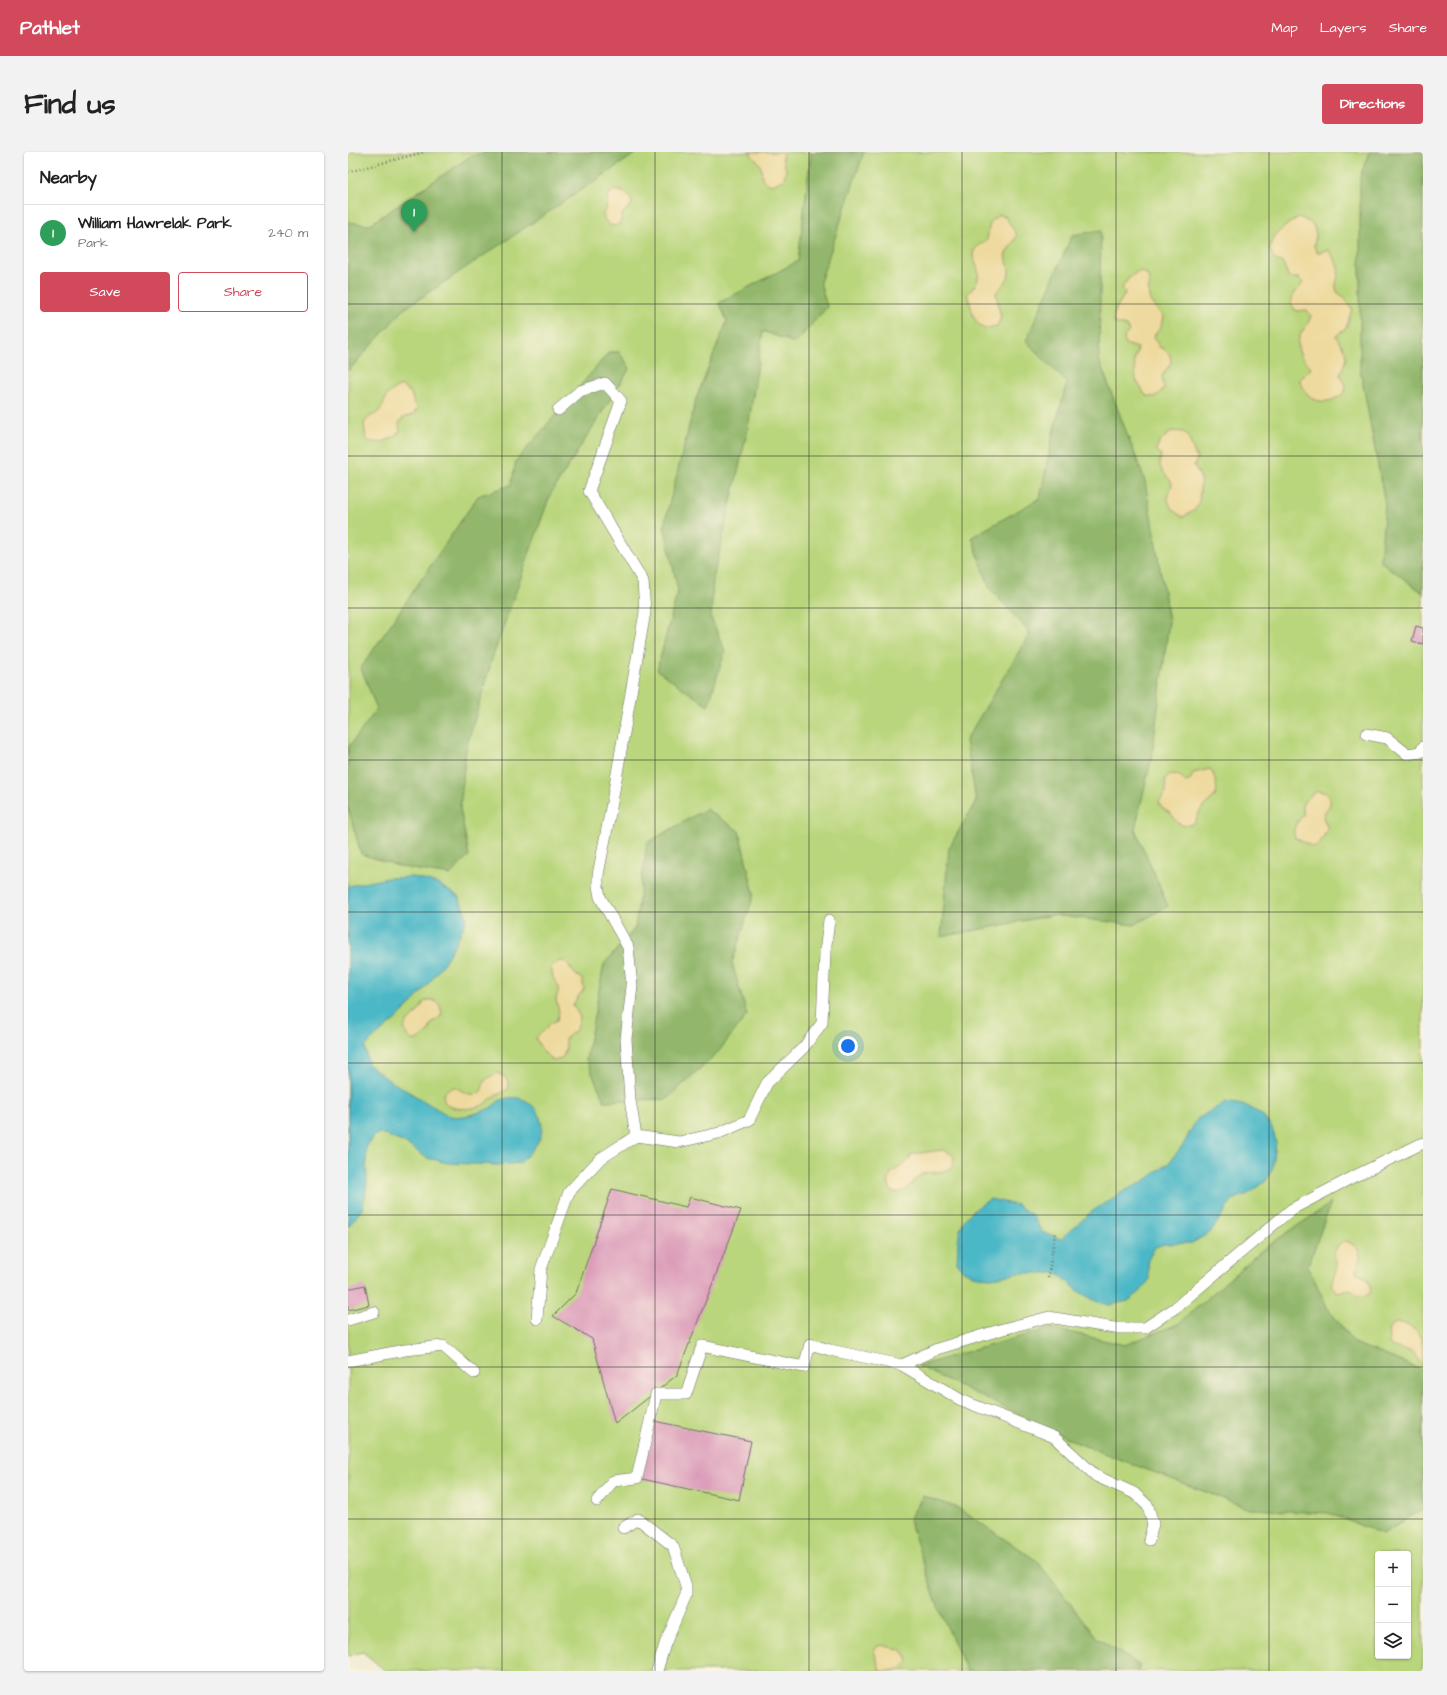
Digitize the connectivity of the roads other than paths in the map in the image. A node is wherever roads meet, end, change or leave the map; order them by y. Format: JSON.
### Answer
{"nodes":[{"id":1,"x":558,"y":410,"type":"dead end"},
{"id":2,"x":1366,"y":734,"type":"dead end"},
{"id":3,"x":1423,"y":747,"type":"edge"},
{"id":4,"x":829,"y":920,"type":"dead end"},
{"id":5,"x":636,"y":1136,"type":"junction"},
{"id":6,"x":1423,"y":1143,"type":"edge"},
{"id":7,"x":374,"y":1312,"type":"dead end"},
{"id":8,"x":537,"y":1319,"type":"dead end"},
{"id":9,"x":348,"y":1320,"type":"edge"},
{"id":10,"x":348,"y":1361,"type":"edge"},
{"id":11,"x":902,"y":1365,"type":"junction"},
{"id":12,"x":474,"y":1373,"type":"dead end"},
{"id":13,"x":597,"y":1501,"type":"dead end"},
{"id":14,"x":623,"y":1528,"type":"dead end"},
{"id":15,"x":1149,"y":1540,"type":"dead end"},
{"id":16,"x":657,"y":1671,"type":"edge"}],
"edges":[{"from":1,"to":5,"type":"lane"},
{"from":2,"to":3,"type":"lane"},
{"from":4,"to":5,"type":"lane"},
{"from":5,"to":8,"type":"lane"},
{"from":6,"to":11,"type":"lane"},
{"from":7,"to":9,"type":"lane"},
{"from":10,"to":12,"type":"lane"},
{"from":11,"to":13,"type":"lane"},
{"from":11,"to":15,"type":"lane"},
{"from":14,"to":16,"type":"lane"}]}
